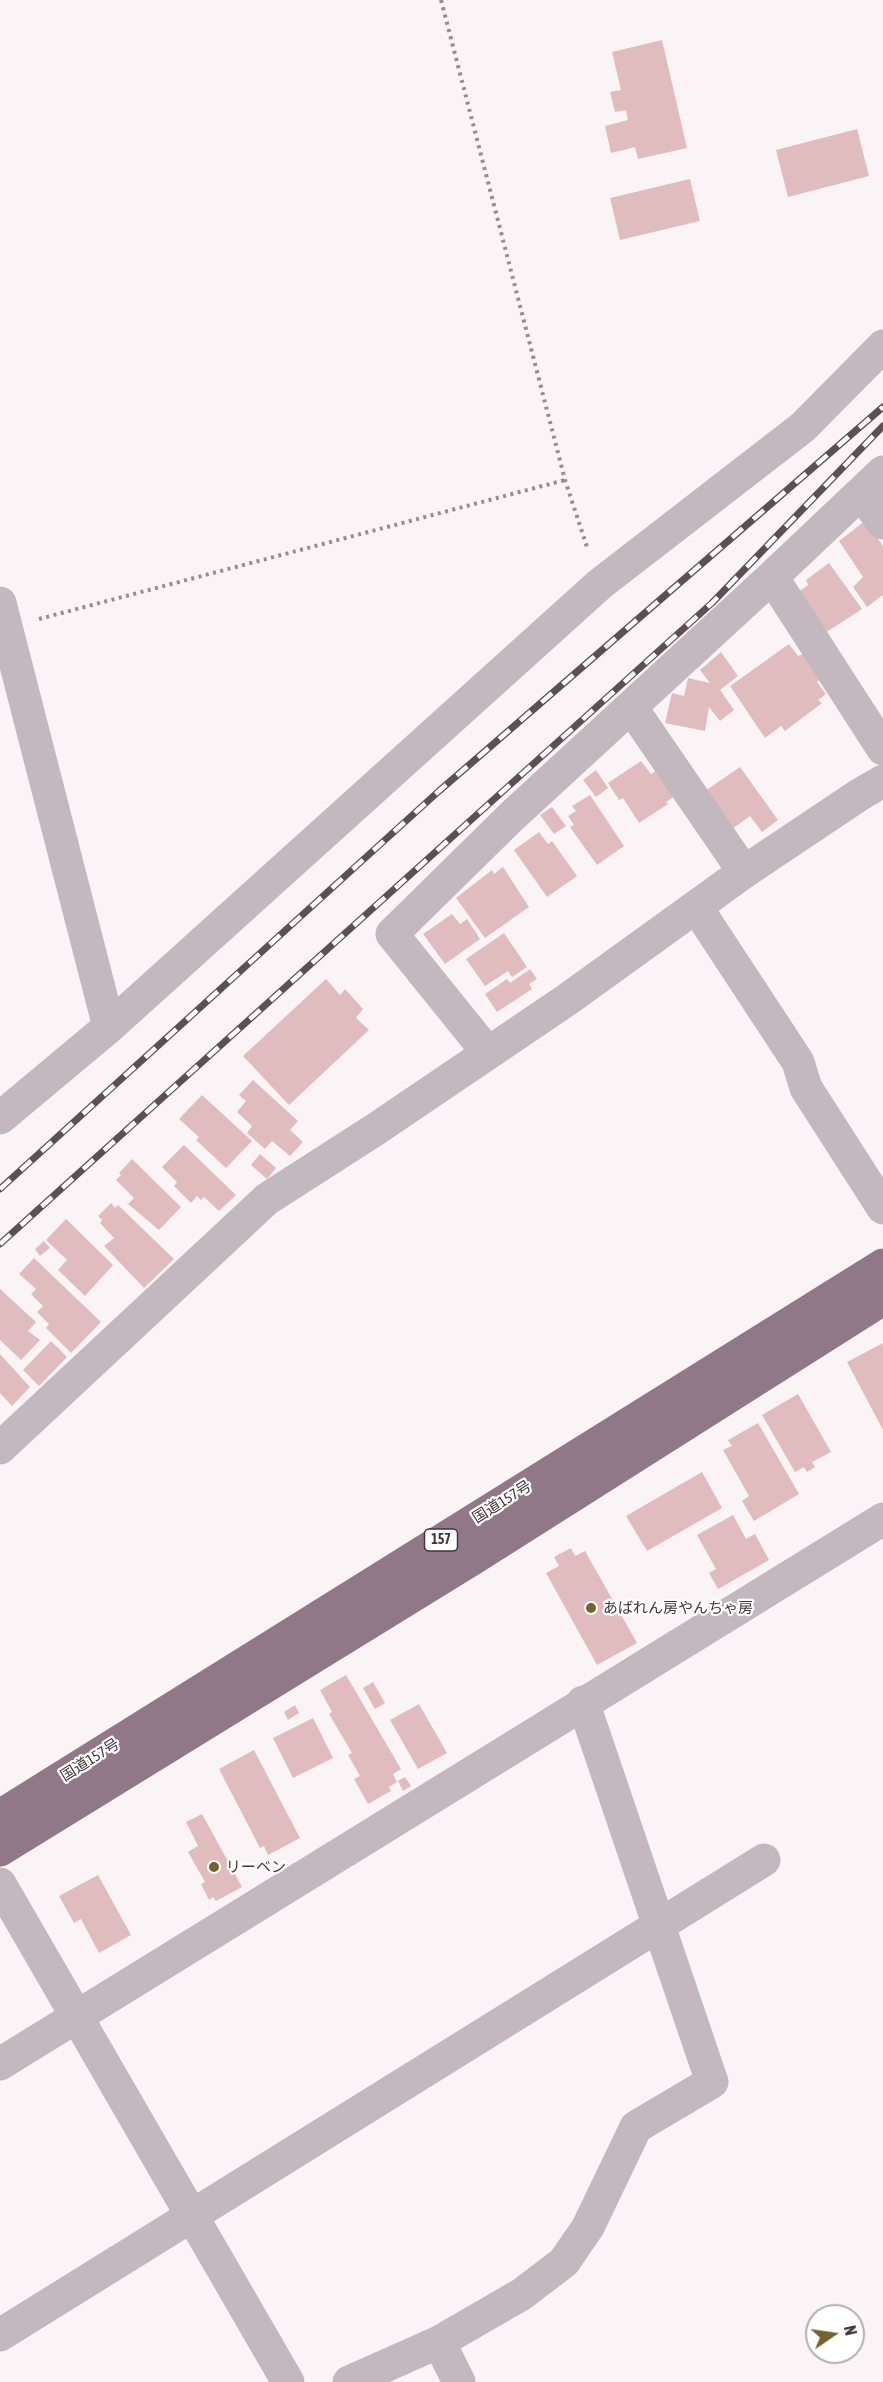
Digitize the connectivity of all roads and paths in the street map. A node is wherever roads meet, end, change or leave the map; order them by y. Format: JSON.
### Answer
{"nodes":[{"id":1,"x":441,"y":0,"type":"edge"},
{"id":2,"x":883,"y":346,"type":"edge"},
{"id":3,"x":565,"y":480,"type":"junction"},
{"id":4,"x":872,"y":482,"type":"edge"},
{"id":5,"x":883,"y":523,"type":"edge"},
{"id":6,"x":772,"y":577,"type":"junction"},
{"id":7,"x":600,"y":585,"type":"junction"},
{"id":8,"x":2,"y":620,"type":"edge"},
{"id":9,"x":631,"y":707,"type":"junction"},
{"id":10,"x":883,"y":749,"type":"edge"},
{"id":11,"x":883,"y":781,"type":"edge"},
{"id":12,"x":744,"y":872,"type":"junction"},
{"id":13,"x":698,"y":908,"type":"junction"},
{"id":14,"x":109,"y":1027,"type":"junction"},
{"id":15,"x":488,"y":1053,"type":"junction"},
{"id":16,"x":2,"y":1109,"type":"edge"},
{"id":17,"x":883,"y":1208,"type":"edge"},
{"id":18,"x":883,"y":1265,"type":"edge"},
{"id":19,"x":883,"y":1299,"type":"edge"},
{"id":20,"x":0,"y":1448,"type":"edge"},
{"id":21,"x":883,"y":1519,"type":"edge"},
{"id":22,"x":583,"y":1702,"type":"junction"},
{"id":23,"x":0,"y":1816,"type":"edge"},
{"id":24,"x":0,"y":1850,"type":"edge"},
{"id":25,"x":764,"y":1860,"type":"dead end"},
{"id":26,"x":0,"y":1884,"type":"edge"},
{"id":27,"x":659,"y":1925,"type":"junction"},
{"id":28,"x":76,"y":2016,"type":"junction"},
{"id":29,"x":0,"y":2064,"type":"edge"},
{"id":30,"x":191,"y":2216,"type":"junction"},
{"id":31,"x":0,"y":2335,"type":"edge"},
{"id":32,"x":439,"y":2343,"type":"junction"},
{"id":33,"x":288,"y":2382,"type":"edge"},
{"id":34,"x":349,"y":2382,"type":"edge"},
{"id":35,"x":459,"y":2382,"type":"edge"}],
"edges":[{"from":1,"to":3,"type":"path"},
{"from":2,"to":7,"type":"street"},
{"from":3,"to":7,"type":"path"},
{"from":3,"to":8,"type":"path"},
{"from":4,"to":5,"type":"street"},
{"from":4,"to":6,"type":"street"},
{"from":6,"to":9,"type":"street"},
{"from":6,"to":10,"type":"street"},
{"from":7,"to":14,"type":"street"},
{"from":8,"to":14,"type":"street"},
{"from":9,"to":12,"type":"street"},
{"from":9,"to":15,"type":"street"},
{"from":11,"to":12,"type":"street"},
{"from":12,"to":13,"type":"street"},
{"from":13,"to":15,"type":"street"},
{"from":13,"to":17,"type":"street"},
{"from":14,"to":16,"type":"street"},
{"from":15,"to":20,"type":"street"},
{"from":18,"to":23,"type":"highway","name":"国道157号","number":"157"},
{"from":19,"to":24,"type":"highway","name":"国道157号","number":"157"},
{"from":21,"to":22,"type":"street"},
{"from":22,"to":27,"type":"street"},
{"from":22,"to":28,"type":"street"},
{"from":25,"to":27,"type":"street"},
{"from":26,"to":28,"type":"street"},
{"from":27,"to":30,"type":"street"},
{"from":27,"to":32,"type":"street"},
{"from":28,"to":29,"type":"street"},
{"from":28,"to":30,"type":"street"},
{"from":30,"to":31,"type":"street"},
{"from":30,"to":33,"type":"street"},
{"from":32,"to":34,"type":"street"},
{"from":32,"to":35,"type":"street"}]}
